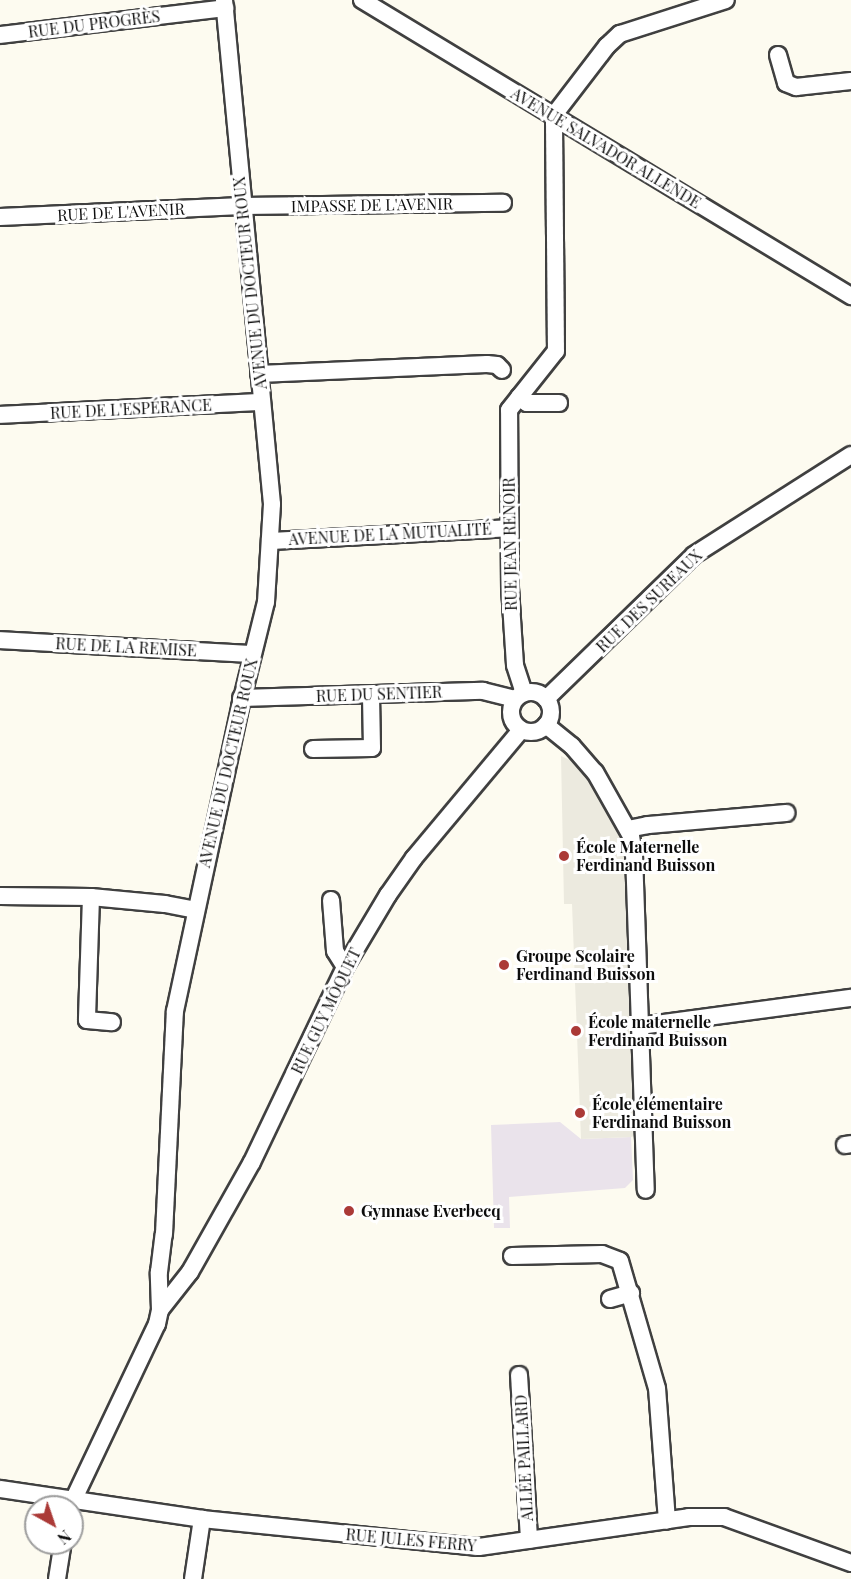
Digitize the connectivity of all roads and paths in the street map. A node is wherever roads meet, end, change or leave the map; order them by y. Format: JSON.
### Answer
{"nodes":[{"id":1,"x":362,"y":0,"type":"edge"},
{"id":2,"x":726,"y":0,"type":"edge"},
{"id":3,"x":224,"y":4,"type":"edge"},
{"id":4,"x":0,"y":35,"type":"edge"},
{"id":5,"x":778,"y":55,"type":"dead end"},
{"id":6,"x":851,"y":81,"type":"edge"},
{"id":7,"x":554,"y":116,"type":"junction"},
{"id":8,"x":502,"y":203,"type":"dead end"},
{"id":9,"x":242,"y":206,"type":"junction"},
{"id":10,"x":0,"y":217,"type":"edge"},
{"id":11,"x":851,"y":296,"type":"edge"},
{"id":12,"x":502,"y":370,"type":"dead end"},
{"id":13,"x":259,"y":374,"type":"junction"},
{"id":14,"x":519,"y":397,"type":"junction"},
{"id":15,"x":261,"y":402,"type":"junction"},
{"id":16,"x":559,"y":403,"type":"dead end"},
{"id":17,"x":0,"y":415,"type":"edge"},
{"id":18,"x":851,"y":455,"type":"edge"},
{"id":19,"x":509,"y":528,"type":"junction"},
{"id":20,"x":270,"y":541,"type":"junction"},
{"id":21,"x":0,"y":640,"type":"edge"},
{"id":22,"x":252,"y":654,"type":"junction"},
{"id":23,"x":371,"y":695,"type":"junction"},
{"id":24,"x":520,"y":696,"type":"junction"},
{"id":25,"x":242,"y":698,"type":"junction"},
{"id":26,"x":546,"y":699,"type":"junction"},
{"id":27,"x":546,"y":725,"type":"junction"},
{"id":28,"x":521,"y":730,"type":"junction"},
{"id":29,"x":313,"y":749,"type":"dead end"},
{"id":30,"x":786,"y":813,"type":"dead end"},
{"id":31,"x":628,"y":829,"type":"junction"},
{"id":32,"x":0,"y":896,"type":"edge"},
{"id":33,"x":91,"y":897,"type":"junction"},
{"id":34,"x":331,"y":900,"type":"dead end"},
{"id":35,"x":195,"y":910,"type":"junction"},
{"id":36,"x":345,"y":967,"type":"junction"},
{"id":37,"x":851,"y":998,"type":"edge"},
{"id":38,"x":112,"y":1022,"type":"dead end"},
{"id":39,"x":640,"y":1026,"type":"junction"},
{"id":40,"x":646,"y":1190,"type":"dead end"},
{"id":41,"x":512,"y":1256,"type":"dead end"},
{"id":42,"x":631,"y":1293,"type":"junction"},
{"id":43,"x":610,"y":1299,"type":"dead end"},
{"id":44,"x":160,"y":1310,"type":"junction"},
{"id":45,"x":519,"y":1375,"type":"dead end"},
{"id":46,"x":0,"y":1489,"type":"edge"},
{"id":47,"x":28,"y":1495,"type":"edge"},
{"id":48,"x":75,"y":1495,"type":"edge"},
{"id":49,"x":84,"y":1505,"type":"edge"},
{"id":50,"x":202,"y":1519,"type":"junction"},
{"id":51,"x":667,"y":1521,"type":"junction"},
{"id":52,"x":529,"y":1540,"type":"junction"},
{"id":53,"x":61,"y":1555,"type":"edge"},
{"id":54,"x":851,"y":1563,"type":"edge"},
{"id":55,"x":57,"y":1579,"type":"edge"},
{"id":56,"x":194,"y":1579,"type":"edge"}],
"edges":[{"from":1,"to":7,"type":"street","name":"AVENUE SALVADOR ALLENDE"},
{"from":2,"to":7,"type":"street"},
{"from":3,"to":4,"type":"street","name":"RUE DU PROGRÈS"},
{"from":3,"to":9,"type":"street","name":"AVENUE DU DOCTEUR ROUX"},
{"from":5,"to":6,"type":"street"},
{"from":7,"to":11,"type":"street","name":"AVENUE SALVADOR ALLENDE"},
{"from":7,"to":14,"type":"street","name":"RUE JEAN RENOIR"},
{"from":8,"to":9,"type":"street","name":"IMPASSE DE L'AVENIR"},
{"from":9,"to":10,"type":"street","name":"RUE DE L'AVENIR"},
{"from":9,"to":13,"type":"street","name":"AVENUE DU DOCTEUR ROUX"},
{"from":12,"to":13,"type":"street"},
{"from":13,"to":15,"type":"street","name":"AVENUE DU DOCTEUR ROUX"},
{"from":14,"to":16,"type":"street"},
{"from":14,"to":19,"type":"street","name":"RUE JEAN RENOIR"},
{"from":15,"to":17,"type":"street","name":"RUE DE L'ESPÉRANCE"},
{"from":15,"to":20,"type":"street","name":"AVENUE DU DOCTEUR ROUX"},
{"from":18,"to":26,"type":"street","name":"RUE DES SUREAUX"},
{"from":19,"to":20,"type":"street","name":"AVENUE DE LA MUTUALITÉ"},
{"from":19,"to":24,"type":"street","name":"RUE JEAN RENOIR"},
{"from":20,"to":22,"type":"street","name":"AVENUE DU DOCTEUR ROUX"},
{"from":21,"to":22,"type":"street","name":"RUE DE LA REMISE"},
{"from":22,"to":25,"type":"street","name":"AVENUE DU DOCTEUR ROUX"},
{"from":23,"to":24,"type":"street","name":"RUE DU SENTIER"},
{"from":23,"to":25,"type":"street","name":"RUE DU SENTIER"},
{"from":23,"to":29,"type":"street"},
{"from":24,"to":26,"type":"street"},
{"from":24,"to":28,"type":"street"},
{"from":25,"to":35,"type":"street","name":"AVENUE DU DOCTEUR ROUX"},
{"from":26,"to":27,"type":"street"},
{"from":27,"to":28,"type":"street"},
{"from":27,"to":31,"type":"street"},
{"from":28,"to":36,"type":"street","name":"RUE GUY MÔQUET"},
{"from":30,"to":31,"type":"street"},
{"from":31,"to":39,"type":"street"},
{"from":32,"to":33,"type":"street"},
{"from":33,"to":35,"type":"street"},
{"from":33,"to":38,"type":"street"},
{"from":34,"to":36,"type":"street"},
{"from":35,"to":44,"type":"street","name":"AVENUE DU DOCTEUR ROUX"},
{"from":36,"to":44,"type":"street","name":"RUE GUY MÔQUET"},
{"from":37,"to":39,"type":"street"},
{"from":39,"to":40,"type":"street"},
{"from":41,"to":42,"type":"street"},
{"from":42,"to":43,"type":"street"},
{"from":42,"to":51,"type":"street"},
{"from":44,"to":48,"type":"street","name":"AVENUE DU DOCTEUR ROUX"},
{"from":45,"to":52,"type":"street","name":"ALLÉE PAILLARD"},
{"from":46,"to":47,"type":"street","name":"RUE JULES FERRY"},
{"from":49,"to":50,"type":"street","name":"RUE JULES FERRY"},
{"from":50,"to":52,"type":"street","name":"RUE JULES FERRY"},
{"from":50,"to":56,"type":"street"},
{"from":51,"to":52,"type":"street","name":"RUE JULES FERRY"},
{"from":51,"to":54,"type":"street","name":"RUE JULES FERRY"},
{"from":53,"to":55,"type":"street"}]}
